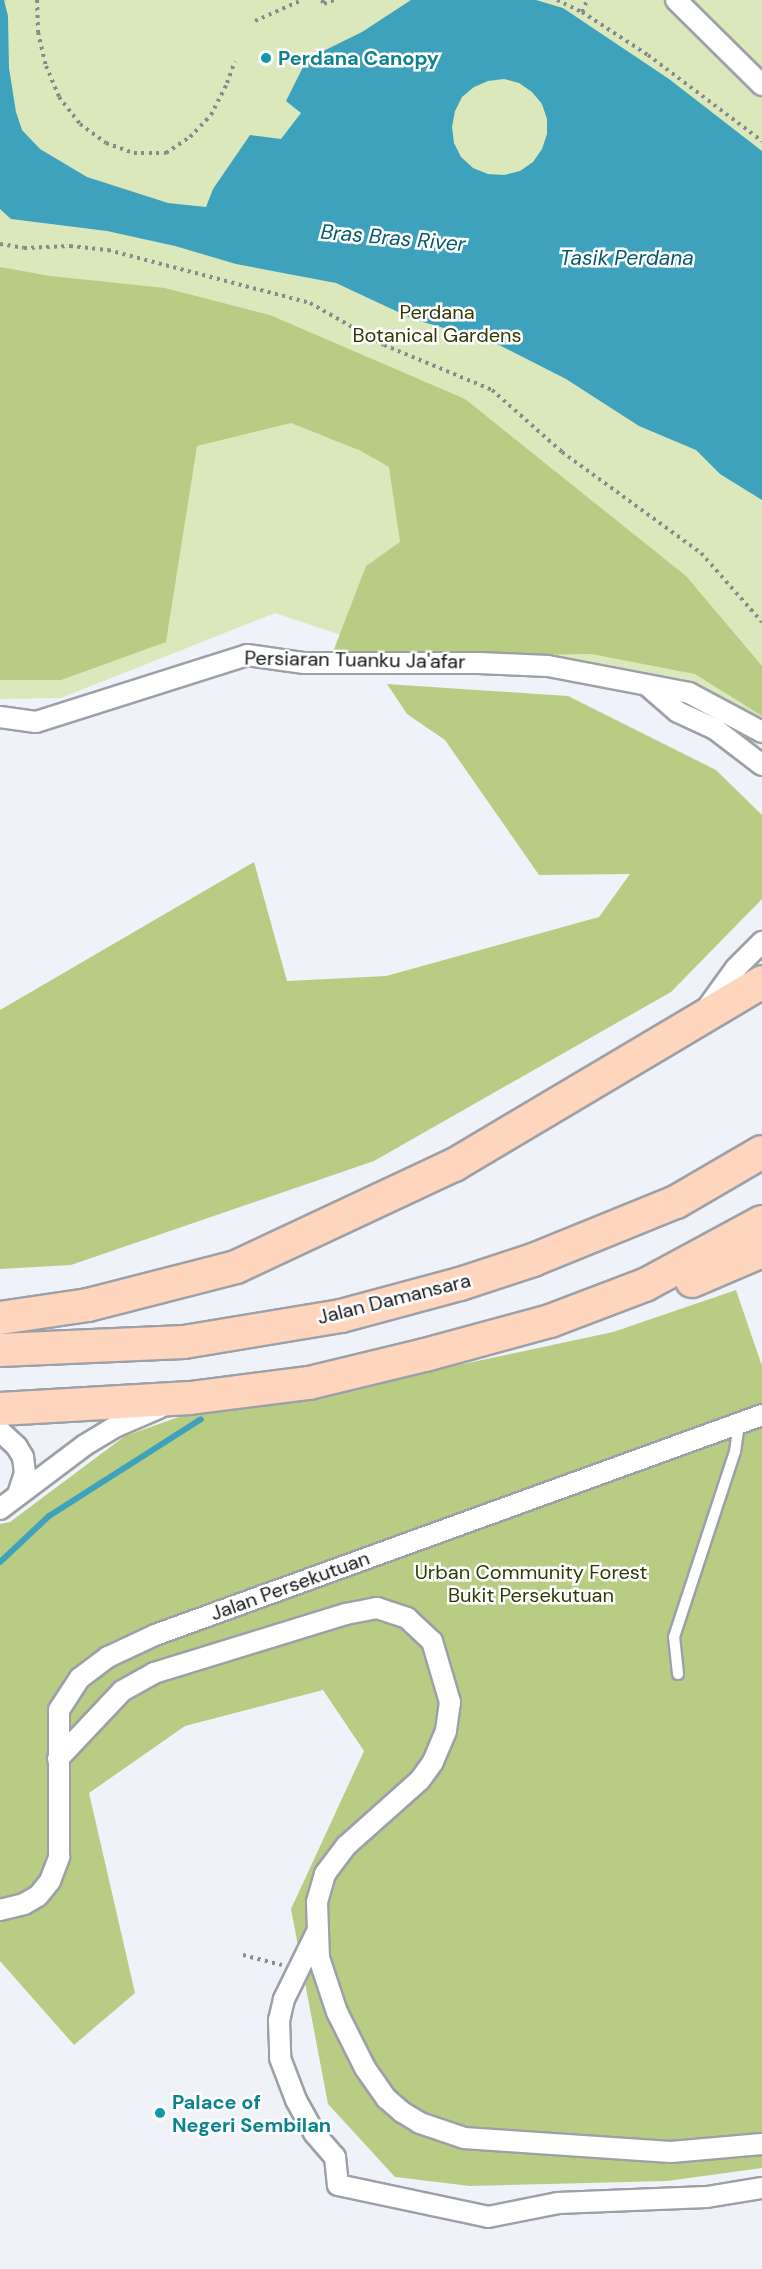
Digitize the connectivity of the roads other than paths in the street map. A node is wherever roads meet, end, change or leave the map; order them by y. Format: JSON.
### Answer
{"nodes":[{"id":1,"x":676,"y":0,"type":"edge"},
{"id":2,"x":762,"y":85,"type":"edge"},
{"id":3,"x":647,"y":685,"type":"junction"},
{"id":4,"x":0,"y":717,"type":"edge"},
{"id":5,"x":762,"y":732,"type":"edge"},
{"id":6,"x":762,"y":765,"type":"edge"},
{"id":7,"x":762,"y":942,"type":"edge"},
{"id":8,"x":762,"y":982,"type":"edge"},
{"id":9,"x":700,"y":1017,"type":"junction"},
{"id":10,"x":762,"y":1152,"type":"edge"},
{"id":11,"x":762,"y":1222,"type":"edge"},
{"id":12,"x":762,"y":1251,"type":"edge"},
{"id":13,"x":3,"y":1317,"type":"edge"},
{"id":14,"x":550,"y":1322,"type":"junction"},
{"id":15,"x":0,"y":1350,"type":"edge"},
{"id":16,"x":190,"y":1398,"type":"junction"},
{"id":17,"x":0,"y":1409,"type":"edge"},
{"id":18,"x":762,"y":1415,"type":"edge"},
{"id":19,"x":740,"y":1424,"type":"junction"},
{"id":20,"x":0,"y":1431,"type":"edge"},
{"id":21,"x":18,"y":1494,"type":"junction"},
{"id":22,"x":0,"y":1509,"type":"edge"},
{"id":23,"x":678,"y":1674,"type":"dead end"},
{"id":24,"x":58,"y":1759,"type":"junction"},
{"id":25,"x":0,"y":1910,"type":"edge"},
{"id":26,"x":317,"y":1932,"type":"junction"},
{"id":27,"x":762,"y":2144,"type":"edge"},
{"id":28,"x":762,"y":2188,"type":"edge"}],
"edges":[{"from":1,"to":2,"type":"street"},
{"from":3,"to":4,"type":"street","name":"Persiaran Tuanku Ja'afar"},
{"from":3,"to":5,"type":"street","name":"Persiaran Tuanku Ja'afar"},
{"from":3,"to":6,"type":"street"},
{"from":7,"to":9,"type":"street"},
{"from":8,"to":9,"type":"main road"},
{"from":9,"to":13,"type":"main road"},
{"from":10,"to":15,"type":"main road","name":"Jalan Damansara"},
{"from":11,"to":14,"type":"main road"},
{"from":12,"to":14,"type":"main road"},
{"from":14,"to":16,"type":"main road"},
{"from":16,"to":17,"type":"main road"},
{"from":16,"to":21,"type":"street"},
{"from":18,"to":19,"type":"street","name":"Jalan Persekutuan"},
{"from":19,"to":23,"type":"lane"},
{"from":19,"to":24,"type":"street","name":"Jalan Persekutuan"},
{"from":20,"to":21,"type":"street"},
{"from":21,"to":22,"type":"street"},
{"from":24,"to":25,"type":"street","name":"Jalan Persekutuan"},
{"from":24,"to":26,"type":"street"},
{"from":26,"to":27,"type":"street"},
{"from":26,"to":28,"type":"street"}]}
